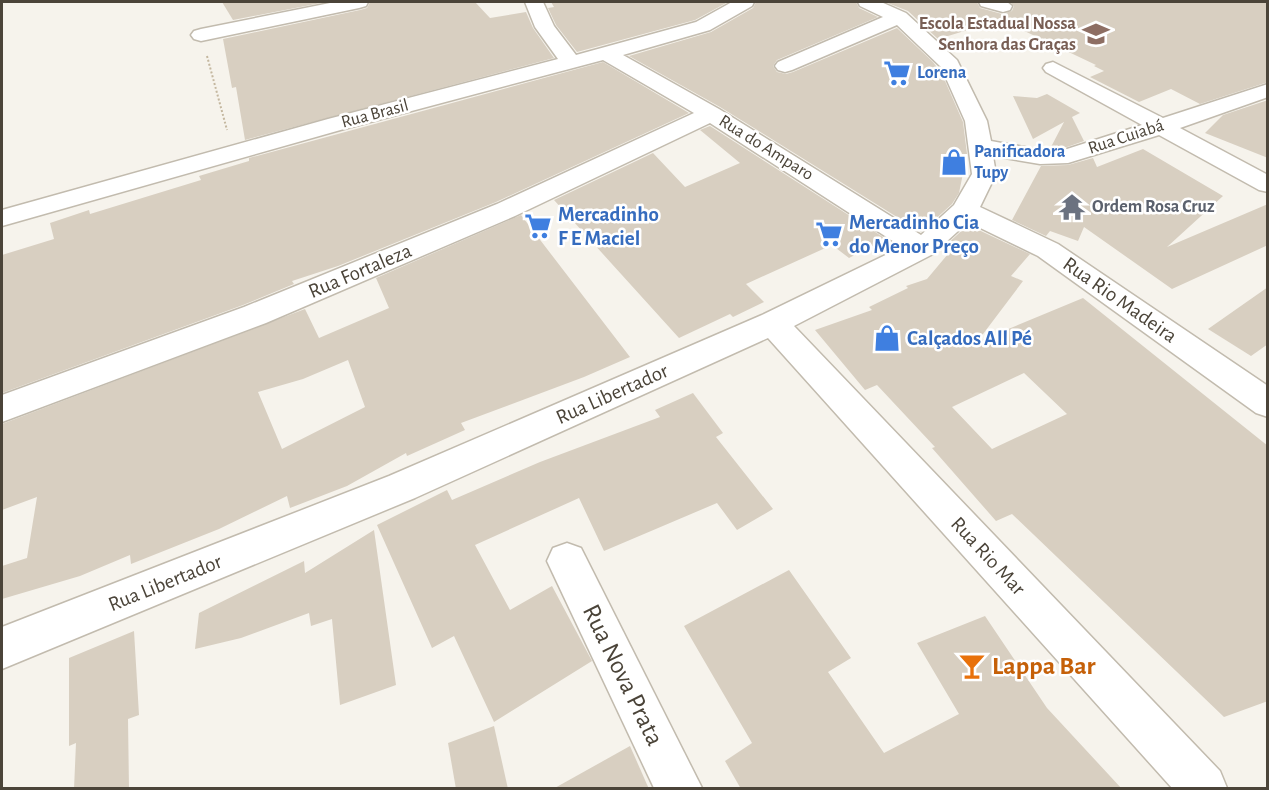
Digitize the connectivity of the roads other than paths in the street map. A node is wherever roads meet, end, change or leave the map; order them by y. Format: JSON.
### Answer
{"nodes":[{"id":1,"x":359,"y":2,"type":"edge"},
{"id":2,"x":534,"y":2,"type":"edge"},
{"id":3,"x":745,"y":2,"type":"edge"},
{"id":4,"x":867,"y":2,"type":"edge"},
{"id":5,"x":899,"y":17,"type":"junction"},
{"id":6,"x":201,"y":35,"type":"road end"},
{"id":7,"x":605,"y":52,"type":"junction"},
{"id":8,"x":570,"y":61,"type":"junction"},
{"id":9,"x":785,"y":66,"type":"dead end"},
{"id":10,"x":1053,"y":68,"type":"dead end"},
{"id":11,"x":1268,"y":90,"type":"edge"},
{"id":12,"x":711,"y":114,"type":"junction"},
{"id":13,"x":1159,"y":126,"type":"junction"},
{"id":14,"x":982,"y":147,"type":"junction"},
{"id":15,"x":1268,"y":185,"type":"edge"},
{"id":16,"x":965,"y":210,"type":"junction"},
{"id":17,"x":2,"y":218,"type":"edge"},
{"id":18,"x":923,"y":248,"type":"junction"},
{"id":19,"x":773,"y":323,"type":"junction"},
{"id":20,"x":1268,"y":404,"type":"edge"},
{"id":21,"x":2,"y":409,"type":"edge"},
{"id":22,"x":567,"y":561,"type":"dead end"},
{"id":23,"x":2,"y":648,"type":"edge"},
{"id":24,"x":678,"y":789,"type":"edge"},
{"id":25,"x":1203,"y":789,"type":"edge"}],
"edges":[{"from":1,"to":6,"type":"street"},
{"from":2,"to":8,"type":"street"},
{"from":3,"to":7,"type":"street","name":"Rua Brasil"},
{"from":4,"to":5,"type":"street","name":"Rua Libertador"},
{"from":5,"to":9,"type":"street"},
{"from":5,"to":14,"type":"street","name":"Rua Libertador"},
{"from":7,"to":8,"type":"street","name":"Rua Brasil"},
{"from":7,"to":12,"type":"street","name":"Rua do Amparo"},
{"from":8,"to":17,"type":"street","name":"Rua Brasil"},
{"from":10,"to":13,"type":"street"},
{"from":11,"to":13,"type":"street","name":"Rua Cuiabá"},
{"from":12,"to":18,"type":"street","name":"Rua do Amparo"},
{"from":12,"to":21,"type":"street","name":"Rua Fortaleza"},
{"from":13,"to":14,"type":"street","name":"Rua Cuiabá"},
{"from":13,"to":15,"type":"street"},
{"from":14,"to":16,"type":"street","name":"Rua Libertador"},
{"from":16,"to":18,"type":"street","name":"Rua Libertador"},
{"from":16,"to":20,"type":"street","name":"Rua Rio Madeira"},
{"from":18,"to":19,"type":"street","name":"Rua Libertador"},
{"from":19,"to":23,"type":"street","name":"Rua Libertador"},
{"from":19,"to":25,"type":"street","name":"Rua Rio Mar"},
{"from":22,"to":24,"type":"street","name":"Rua Nova Prata"}]}
